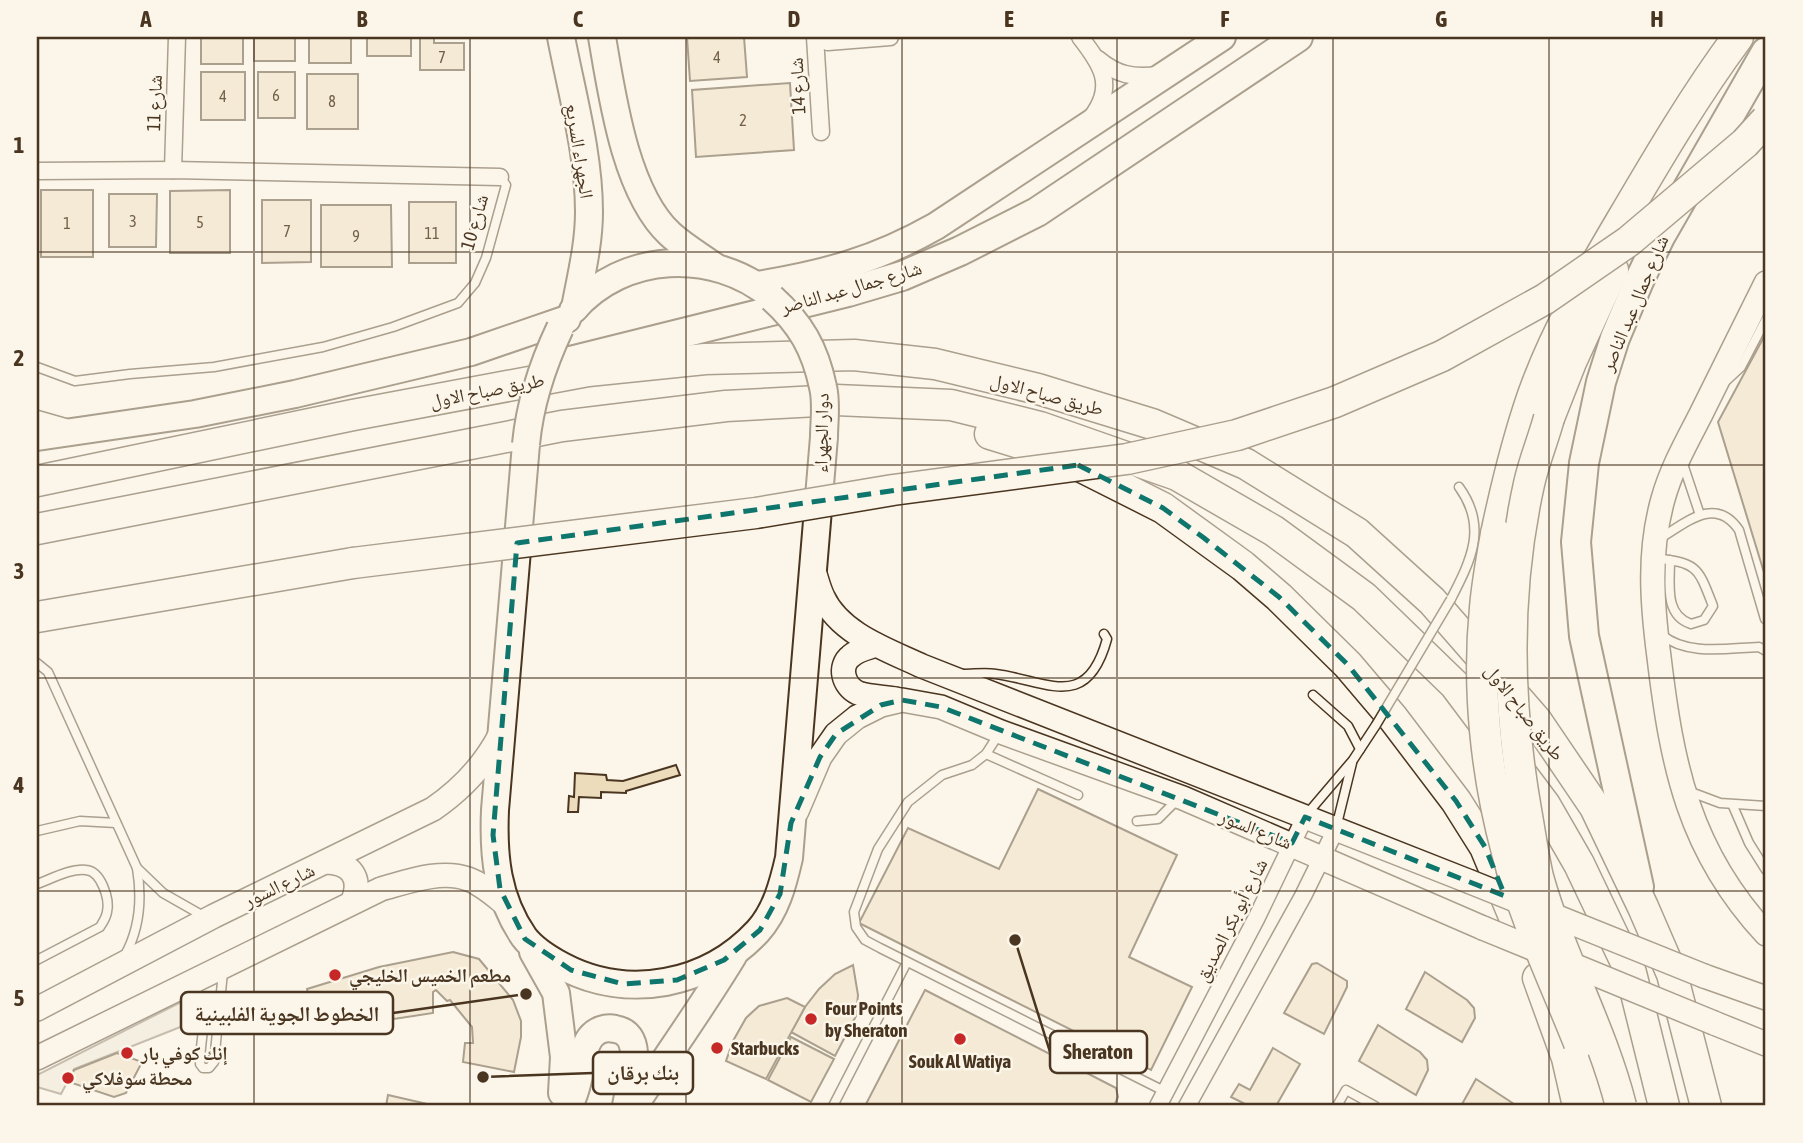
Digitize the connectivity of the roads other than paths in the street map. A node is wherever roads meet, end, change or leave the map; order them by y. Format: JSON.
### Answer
{"nodes":[{"id":1,"x":177,"y":37,"type":"edge"},
{"id":2,"x":561,"y":37,"type":"edge"},
{"id":3,"x":602,"y":37,"type":"edge"},
{"id":4,"x":815,"y":37,"type":"edge"},
{"id":5,"x":890,"y":37,"type":"edge"},
{"id":6,"x":1080,"y":37,"type":"edge"},
{"id":7,"x":1222,"y":37,"type":"edge"},
{"id":8,"x":1298,"y":37,"type":"edge"},
{"id":9,"x":1740,"y":37,"type":"edge"},
{"id":10,"x":1766,"y":52,"type":"edge"},
{"id":11,"x":1096,"y":57,"type":"junction"},
{"id":12,"x":1179,"y":66,"type":"junction"},
{"id":13,"x":1766,"y":120,"type":"edge"},
{"id":14,"x":821,"y":132,"type":"dead end"},
{"id":15,"x":1077,"y":133,"type":"junction"},
{"id":16,"x":173,"y":170,"type":"junction"},
{"id":17,"x":37,"y":171,"type":"edge"},
{"id":18,"x":500,"y":177,"type":"joint"},
{"id":19,"x":714,"y":266,"type":"junction"},
{"id":20,"x":1766,"y":283,"type":"edge"},
{"id":21,"x":765,"y":291,"type":"junction"},
{"id":22,"x":567,"y":318,"type":"junction"},
{"id":23,"x":1766,"y":319,"type":"edge"},
{"id":24,"x":37,"y":368,"type":"edge"},
{"id":25,"x":1711,"y":393,"type":"junction"},
{"id":26,"x":836,"y":400,"type":"junction"},
{"id":27,"x":352,"y":415,"type":"junction"},
{"id":28,"x":37,"y":419,"type":"edge"},
{"id":29,"x":85,"y":430,"type":"junction"},
{"id":30,"x":37,"y":437,"type":"edge"},
{"id":31,"x":1681,"y":454,"type":"junction"},
{"id":32,"x":37,"y":481,"type":"edge"},
{"id":33,"x":1459,"y":486,"type":"dead end"},
{"id":34,"x":1700,"y":515,"type":"junction"},
{"id":35,"x":37,"y":529,"type":"edge"},
{"id":36,"x":1658,"y":554,"type":"junction"},
{"id":37,"x":813,"y":568,"type":"junction"},
{"id":38,"x":37,"y":617,"type":"edge"},
{"id":39,"x":1655,"y":618,"type":"junction"},
{"id":40,"x":1765,"y":619,"type":"edge"},
{"id":41,"x":1104,"y":634,"type":"dead end"},
{"id":42,"x":876,"y":645,"type":"junction"},
{"id":43,"x":1766,"y":651,"type":"edge"},
{"id":44,"x":37,"y":663,"type":"edge"},
{"id":45,"x":943,"y":674,"type":"junction"},
{"id":46,"x":1313,"y":695,"type":"dead end"},
{"id":47,"x":902,"y":700,"type":"junction"},
{"id":48,"x":1001,"y":732,"type":"junction"},
{"id":49,"x":500,"y":735,"type":"junction"},
{"id":50,"x":1360,"y":749,"type":"junction"},
{"id":51,"x":986,"y":754,"type":"junction"},
{"id":52,"x":1353,"y":760,"type":"junction"},
{"id":53,"x":1681,"y":787,"type":"junction"},
{"id":54,"x":1078,"y":795,"type":"dead end"},
{"id":55,"x":1180,"y":797,"type":"junction"},
{"id":56,"x":1733,"y":806,"type":"junction"},
{"id":57,"x":1766,"y":806,"type":"edge"},
{"id":58,"x":1305,"y":817,"type":"junction"},
{"id":59,"x":1137,"y":821,"type":"dead end"},
{"id":60,"x":116,"y":823,"type":"junction"},
{"id":61,"x":792,"y":823,"type":"junction"},
{"id":62,"x":1336,"y":829,"type":"junction"},
{"id":63,"x":37,"y":831,"type":"edge"},
{"id":64,"x":1292,"y":844,"type":"junction"},
{"id":65,"x":1324,"y":857,"type":"junction"},
{"id":66,"x":326,"y":862,"type":"junction"},
{"id":67,"x":137,"y":868,"type":"junction"},
{"id":68,"x":1766,"y":870,"type":"edge"},
{"id":69,"x":37,"y":884,"type":"edge"},
{"id":70,"x":353,"y":901,"type":"junction"},
{"id":71,"x":505,"y":904,"type":"junction"},
{"id":72,"x":1643,"y":907,"type":"junction"},
{"id":73,"x":210,"y":919,"type":"junction"},
{"id":74,"x":1766,"y":934,"type":"edge"},
{"id":75,"x":525,"y":939,"type":"junction"},
{"id":76,"x":736,"y":951,"type":"junction"},
{"id":77,"x":37,"y":960,"type":"edge"},
{"id":78,"x":907,"y":962,"type":"junction"},
{"id":79,"x":223,"y":965,"type":"junction"},
{"id":80,"x":118,"y":966,"type":"junction"},
{"id":81,"x":191,"y":981,"type":"junction"},
{"id":82,"x":1766,"y":998,"type":"edge"},
{"id":83,"x":37,"y":1009,"type":"edge"},
{"id":84,"x":1766,"y":1044,"type":"edge"},
{"id":85,"x":37,"y":1058,"type":"edge"},
{"id":86,"x":1162,"y":1099,"type":"edge"},
{"id":87,"x":561,"y":1106,"type":"edge"},
{"id":88,"x":569,"y":1106,"type":"edge"},
{"id":89,"x":626,"y":1106,"type":"edge"},
{"id":90,"x":634,"y":1106,"type":"edge"},
{"id":91,"x":833,"y":1106,"type":"edge"},
{"id":92,"x":1187,"y":1106,"type":"edge"},
{"id":93,"x":1337,"y":1106,"type":"edge"},
{"id":94,"x":1375,"y":1106,"type":"edge"},
{"id":95,"x":1578,"y":1106,"type":"edge"},
{"id":96,"x":1601,"y":1106,"type":"edge"},
{"id":97,"x":1621,"y":1106,"type":"edge"},
{"id":98,"x":1664,"y":1106,"type":"edge"},
{"id":99,"x":1706,"y":1106,"type":"edge"}],
"edges":[{"from":1,"to":16,"type":"street","name":"شارع 11"},
{"from":2,"to":22,"type":"main road","name":"الجهراء السريع"},
{"from":3,"to":19,"type":"main road"},
{"from":4,"to":5,"type":"street","name":"شارع 14"},
{"from":4,"to":14,"type":"street","name":"شارع 14"},
{"from":6,"to":11,"type":"street"},
{"from":7,"to":12,"type":"main road","name":"شارع جمال عبد الناصر"},
{"from":8,"to":27,"type":"highway","name":"شارع جمال عبد الناصر"},
{"from":9,"to":96,"type":"highway","bridge":true},
{"from":9,"to":97,"type":"highway","bridge":true},
{"from":10,"to":72,"type":"highway","name":"شارع جمال عبد الناصر"},
{"from":11,"to":12,"type":"street"},
{"from":11,"to":15,"type":"street"},
{"from":12,"to":15,"type":"main road","name":"شارع جمال عبد الناصر"},
{"from":13,"to":38,"type":"highway","bridge":true},
{"from":15,"to":21,"type":"main road","name":"شارع جمال عبد الناصر"},
{"from":16,"to":17,"type":"street","name":"شارع 10"},
{"from":16,"to":18,"type":"street","name":"شارع 10"},
{"from":18,"to":24,"type":"lane","name":"شارع 10"},
{"from":19,"to":21,"type":"main road","name":"دوار الجهراء"},
{"from":19,"to":22,"type":"main road","name":"دوار الجهراء"},
{"from":20,"to":25,"type":"main road"},
{"from":21,"to":37,"type":"main road","name":"دوار الجهراء","bridge":true},
{"from":22,"to":29,"type":"main road","name":"طريق صباح الاول"},
{"from":22,"to":49,"type":"main road","name":"دوار الجهراء","bridge":true},
{"from":23,"to":25,"type":"lane"},
{"from":25,"to":31,"type":"main road"},
{"from":26,"to":35,"type":"highway","name":"طريق صباح الاول"},
{"from":26,"to":95,"type":"highway"},
{"from":26,"to":98,"type":"highway","name":"طريق صباح الاول"},
{"from":27,"to":32,"type":"highway","name":"طريق صباح الاول"},
{"from":27,"to":72,"type":"highway","name":"طريق صباح الاول"},
{"from":28,"to":29,"type":"street"},
{"from":29,"to":30,"type":"main road","name":"طريق صباح الاول"},
{"from":31,"to":34,"type":"lane"},
{"from":31,"to":36,"type":"main road"},
{"from":33,"to":50,"type":"lane","name":"شارع أبو بكر الصديق","bridge":true},
{"from":34,"to":36,"type":"lane"},
{"from":34,"to":40,"type":"lane"},
{"from":36,"to":36,"type":"lane"},
{"from":36,"to":39,"type":"main road"},
{"from":37,"to":42,"type":"main road","name":"شارع السور"},
{"from":37,"to":61,"type":"main road","name":"دوار الجهراء"},
{"from":39,"to":43,"type":"lane"},
{"from":39,"to":53,"type":"main road"},
{"from":41,"to":45,"type":"lane"},
{"from":42,"to":45,"type":"main road","name":"شارع السور"},
{"from":42,"to":47,"type":"main road"},
{"from":44,"to":60,"type":"lane"},
{"from":45,"to":58,"type":"main road","name":"شارع السور"},
{"from":46,"to":50,"type":"lane"},
{"from":47,"to":48,"type":"main road","name":"شارع السور"},
{"from":47,"to":61,"type":"main road","name":"شارع السور"},
{"from":48,"to":51,"type":"lane"},
{"from":48,"to":55,"type":"main road","name":"شارع السور"},
{"from":49,"to":66,"type":"main road","name":"شارع السور"},
{"from":49,"to":71,"type":"main road","name":"دوار الجهراء"},
{"from":50,"to":52,"type":"lane","name":"شارع أبو بكر الصديق"},
{"from":51,"to":54,"type":"lane"},
{"from":51,"to":78,"type":"lane"},
{"from":52,"to":58,"type":"lane","name":"شارع أبو بكر الصديق"},
{"from":52,"to":62,"type":"lane","name":"شارع أبو بكر الصديق"},
{"from":53,"to":56,"type":"lane"},
{"from":53,"to":74,"type":"main road"},
{"from":55,"to":59,"type":"lane"},
{"from":55,"to":64,"type":"main road","name":"شارع السور"},
{"from":56,"to":57,"type":"lane"},
{"from":56,"to":68,"type":"lane"},
{"from":58,"to":62,"type":"main road","name":"شارع السور"},
{"from":58,"to":64,"type":"street","name":"شارع أبو بكر الصديق"},
{"from":60,"to":63,"type":"lane"},
{"from":60,"to":67,"type":"lane"},
{"from":61,"to":76,"type":"main road","name":"دوار الجهراء"},
{"from":62,"to":65,"type":"street","name":"شارع أبو بكر الصديق"},
{"from":62,"to":82,"type":"main road","name":"شارع السور","bridge":true},
{"from":64,"to":65,"type":"main road","name":"شارع السور"},
{"from":64,"to":86,"type":"street","name":"شارع أبو بكر الصديق"},
{"from":65,"to":84,"type":"main road","name":"شارع السور","bridge":true},
{"from":65,"to":92,"type":"street","name":"شارع أبو بكر الصديق"},
{"from":66,"to":70,"type":"main road"},
{"from":66,"to":73,"type":"main road","name":"شارع السور"},
{"from":67,"to":73,"type":"lane"},
{"from":67,"to":80,"type":"lane"},
{"from":69,"to":77,"type":"lane"},
{"from":70,"to":71,"type":"main road"},
{"from":70,"to":79,"type":"main road"},
{"from":71,"to":75,"type":"main road","name":"دوار الجهراء"},
{"from":72,"to":99,"type":"highway","name":"طريق صباح الاول"},
{"from":73,"to":80,"type":"main road","name":"شارع السور"},
{"from":75,"to":76,"type":"main road","name":"دوار الجهراء"},
{"from":75,"to":87,"type":"main road"},
{"from":76,"to":90,"type":"main road"},
{"from":78,"to":86,"type":"lane"},
{"from":78,"to":91,"type":"lane"},
{"from":79,"to":81,"type":"main road"},
{"from":79,"to":81,"type":"lane"},
{"from":80,"to":83,"type":"main road","name":"شارع السور"},
{"from":81,"to":85,"type":"main road"},
{"from":88,"to":89,"type":"main road"},
{"from":93,"to":94,"type":"lane"}]}
